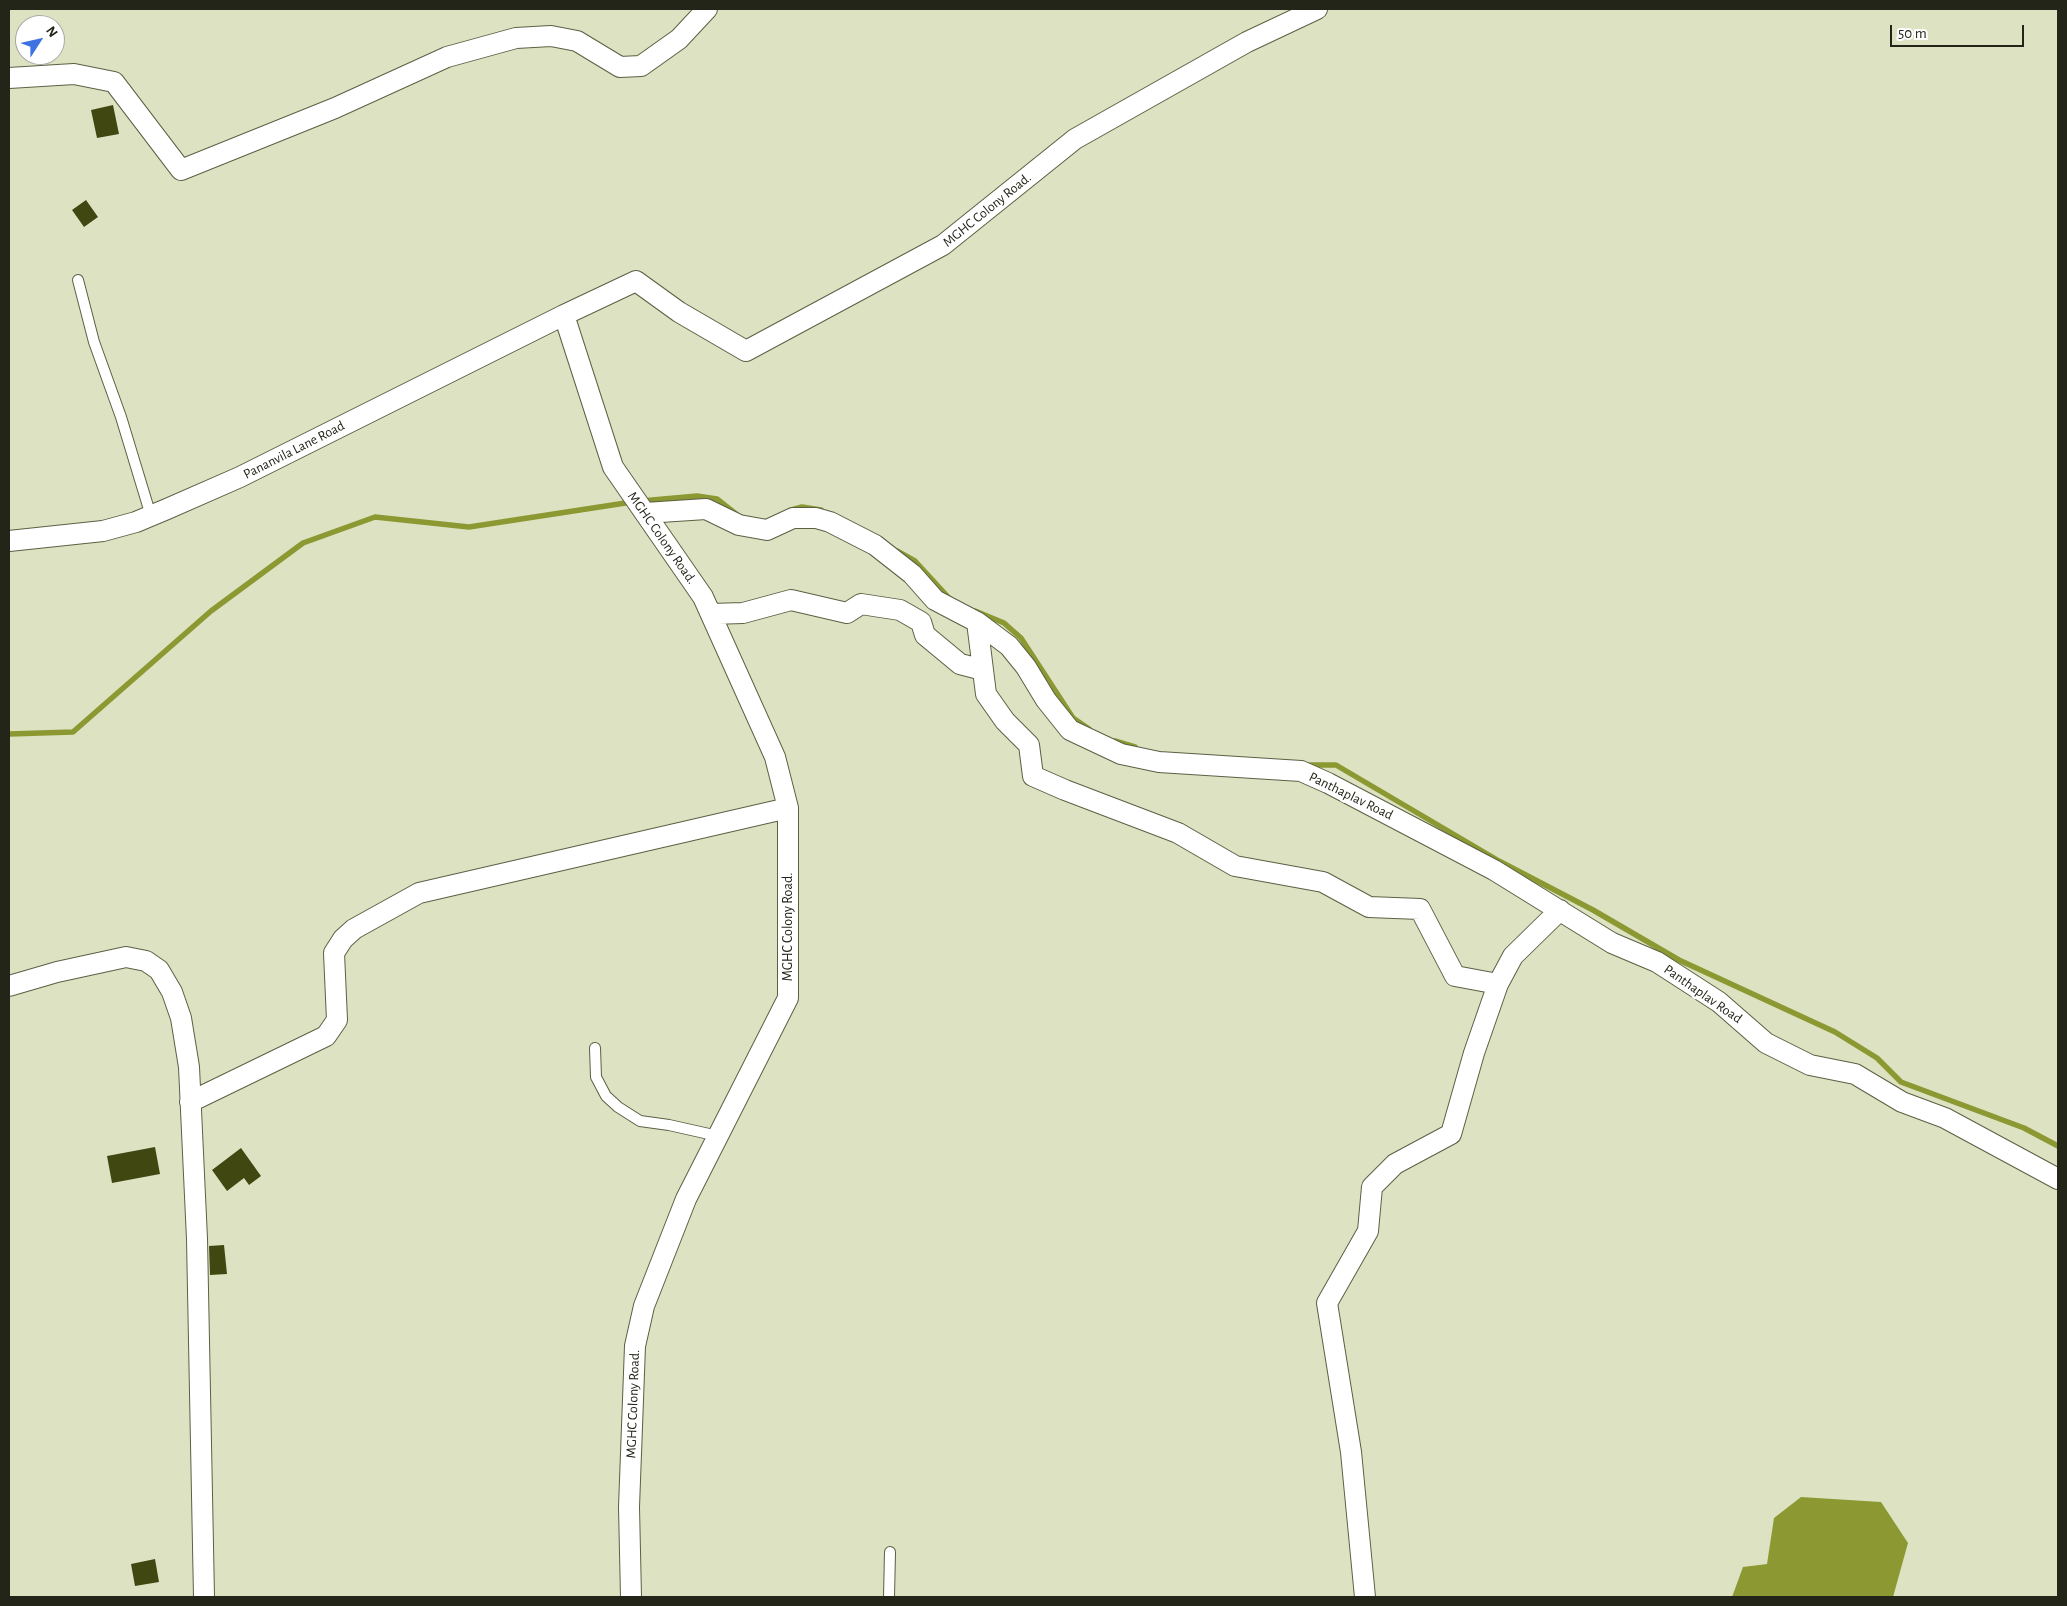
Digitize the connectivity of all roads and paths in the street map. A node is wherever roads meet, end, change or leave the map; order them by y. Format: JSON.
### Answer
{"nodes":[{"id":1,"x":707,"y":9,"type":"edge"},
{"id":2,"x":1318,"y":9,"type":"edge"},
{"id":3,"x":9,"y":78,"type":"edge"},
{"id":4,"x":78,"y":280,"type":"dead end"},
{"id":5,"x":564,"y":314,"type":"junction"},
{"id":6,"x":640,"y":505,"type":"junction"},
{"id":7,"x":151,"y":516,"type":"junction"},
{"id":8,"x":9,"y":541,"type":"edge"},
{"id":9,"x":711,"y":614,"type":"junction"},
{"id":10,"x":977,"y":622,"type":"junction"},
{"id":11,"x":983,"y":670,"type":"junction"},
{"id":12,"x":788,"y":808,"type":"junction"},
{"id":13,"x":1560,"y":910,"type":"junction"},
{"id":14,"x":1498,"y":984,"type":"junction"},
{"id":15,"x":9,"y":986,"type":"edge"},
{"id":16,"x":595,"y":1048,"type":"dead end"},
{"id":17,"x":190,"y":1102,"type":"junction"},
{"id":18,"x":718,"y":1136,"type":"junction"},
{"id":19,"x":2058,"y":1179,"type":"edge"},
{"id":20,"x":890,"y":1552,"type":"dead end"},
{"id":21,"x":204,"y":1597,"type":"edge"},
{"id":22,"x":631,"y":1597,"type":"edge"},
{"id":23,"x":889,"y":1597,"type":"edge"},
{"id":24,"x":1365,"y":1597,"type":"edge"}],
"edges":[{"from":1,"to":3,"type":"street"},
{"from":2,"to":5,"type":"street","name":"MGHC Colony Road."},
{"from":4,"to":7,"type":"lane"},
{"from":5,"to":6,"type":"street","name":"MGHC Colony Road."},
{"from":5,"to":7,"type":"street","name":"Pananvila Lane Road"},
{"from":6,"to":9,"type":"street","name":"MGHC Colony Road."},
{"from":6,"to":10,"type":"street","name":"Panthaplav Road"},
{"from":7,"to":8,"type":"street","name":"Pananvila Lane Road"},
{"from":9,"to":11,"type":"street"},
{"from":9,"to":12,"type":"street","name":"MGHC Colony Road."},
{"from":10,"to":11,"type":"street"},
{"from":10,"to":13,"type":"street","name":"Panthaplav Road"},
{"from":11,"to":14,"type":"street"},
{"from":12,"to":17,"type":"street"},
{"from":12,"to":18,"type":"street","name":"MGHC Colony Road."},
{"from":13,"to":14,"type":"street"},
{"from":13,"to":19,"type":"street","name":"Panthaplav Road"},
{"from":14,"to":24,"type":"street"},
{"from":15,"to":17,"type":"street"},
{"from":16,"to":18,"type":"lane"},
{"from":17,"to":21,"type":"street"},
{"from":18,"to":22,"type":"street","name":"MGHC Colony Road."},
{"from":20,"to":23,"type":"lane"}]}
